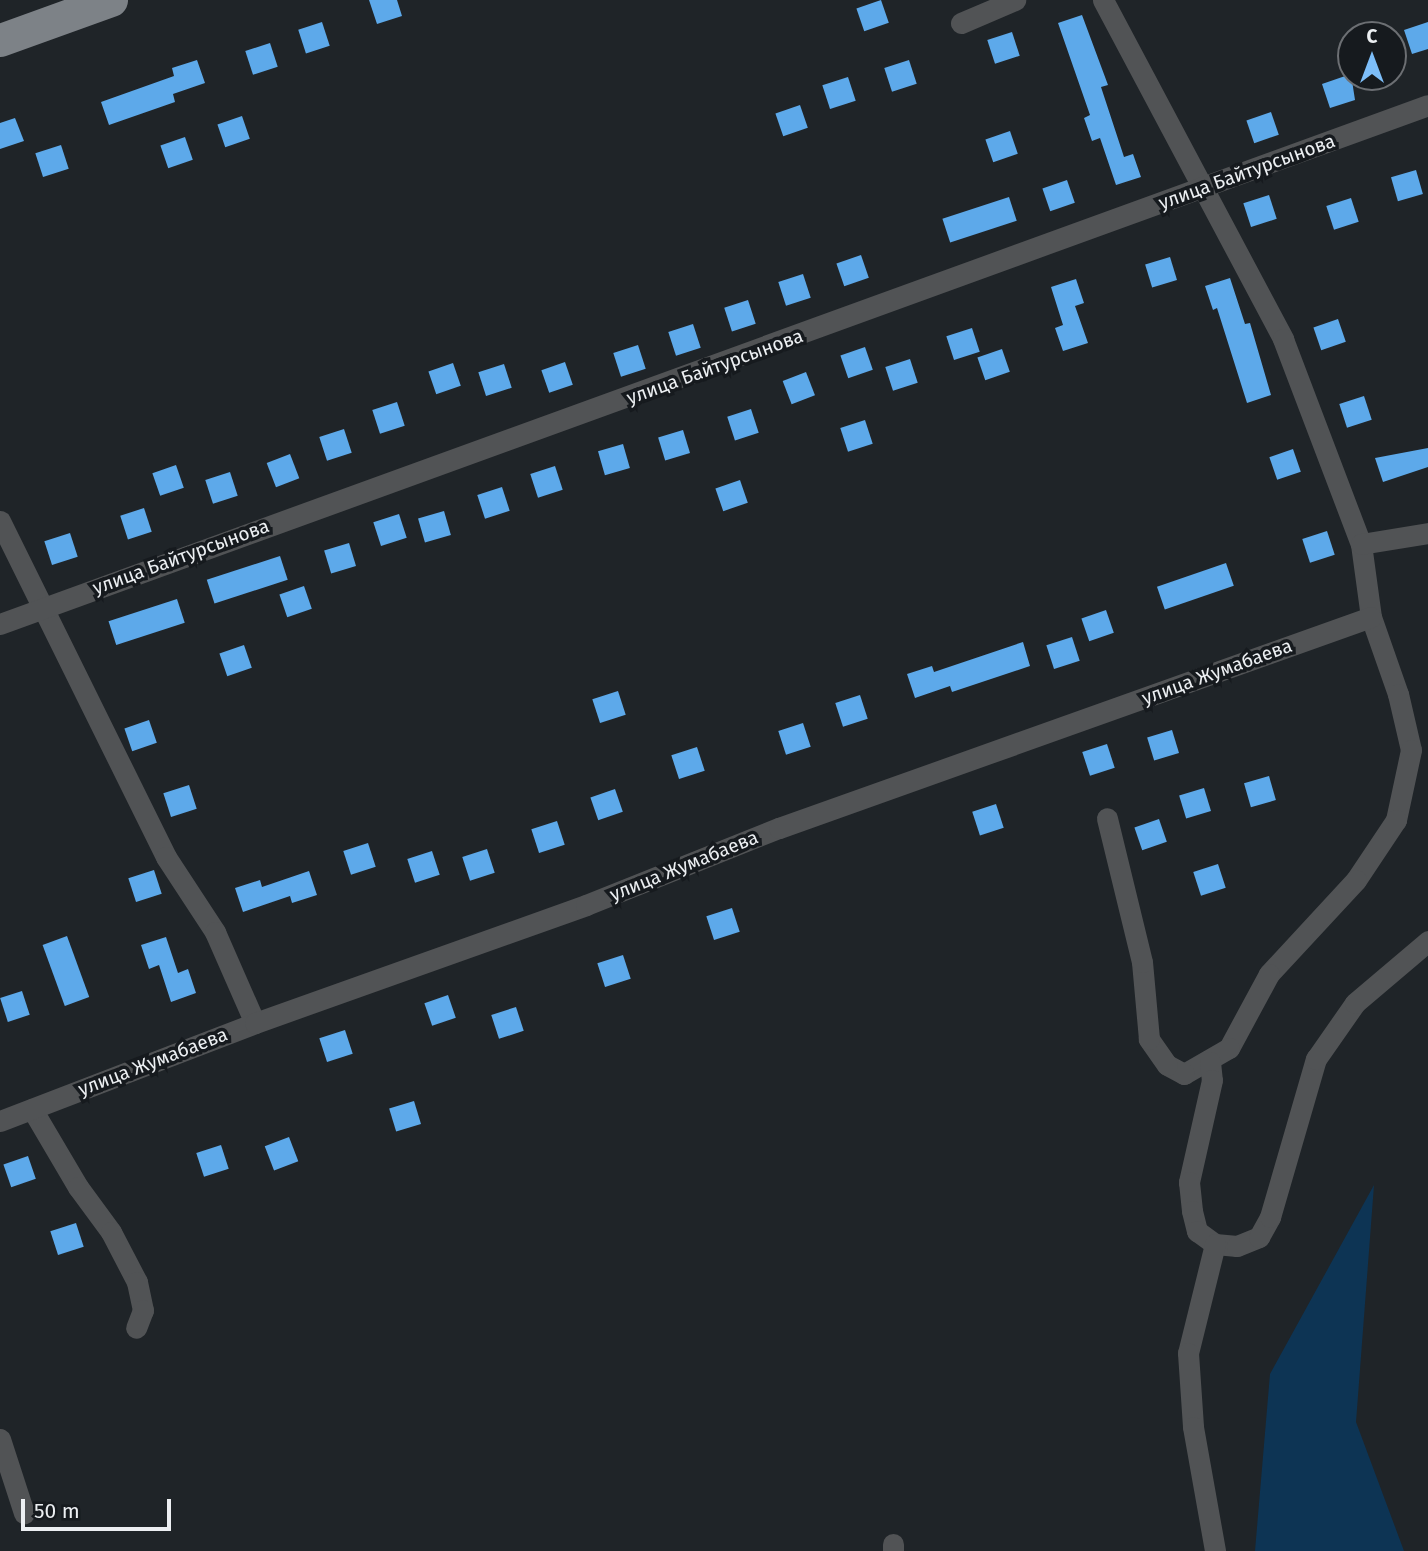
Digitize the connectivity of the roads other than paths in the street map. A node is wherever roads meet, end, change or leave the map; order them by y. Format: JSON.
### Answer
{"nodes":[{"id":1,"x":111,"y":0,"type":"edge"},
{"id":2,"x":1015,"y":0,"type":"edge"},
{"id":3,"x":1103,"y":0,"type":"edge"},
{"id":4,"x":961,"y":23,"type":"dead end"},
{"id":5,"x":0,"y":40,"type":"edge"},
{"id":6,"x":1428,"y":105,"type":"edge"},
{"id":7,"x":1206,"y":187,"type":"junction"},
{"id":8,"x":0,"y":521,"type":"edge"},
{"id":9,"x":1428,"y":533,"type":"edge"},
{"id":10,"x":1361,"y":544,"type":"junction"},
{"id":11,"x":43,"y":607,"type":"junction"},
{"id":12,"x":1371,"y":617,"type":"junction"},
{"id":13,"x":0,"y":624,"type":"edge"},
{"id":14,"x":1107,"y":818,"type":"dead end"},
{"id":15,"x":1428,"y":941,"type":"edge"},
{"id":16,"x":255,"y":1023,"type":"junction"},
{"id":17,"x":1210,"y":1062,"type":"junction"},
{"id":18,"x":32,"y":1109,"type":"junction"},
{"id":19,"x":0,"y":1121,"type":"edge"},
{"id":20,"x":1215,"y":1244,"type":"junction"},
{"id":21,"x":136,"y":1328,"type":"dead end"},
{"id":22,"x":0,"y":1439,"type":"edge"},
{"id":23,"x":24,"y":1513,"type":"dead end"},
{"id":24,"x":1215,"y":1551,"type":"edge"}],
"edges":[{"from":1,"to":5,"type":"main road"},
{"from":2,"to":4,"type":"street"},
{"from":3,"to":7,"type":"street"},
{"from":6,"to":7,"type":"street","name":"улица Байтурсынова"},
{"from":7,"to":10,"type":"street"},
{"from":7,"to":11,"type":"street","name":"улица Байтурсынова"},
{"from":8,"to":11,"type":"street"},
{"from":9,"to":10,"type":"street"},
{"from":10,"to":12,"type":"street"},
{"from":11,"to":13,"type":"street","name":"улица Байтурсынова"},
{"from":11,"to":16,"type":"street"},
{"from":12,"to":16,"type":"street","name":"улица Жумабаева"},
{"from":12,"to":17,"type":"street"},
{"from":14,"to":17,"type":"street"},
{"from":15,"to":20,"type":"street"},
{"from":16,"to":18,"type":"street","name":"улица Жумабаева"},
{"from":17,"to":20,"type":"street"},
{"from":18,"to":19,"type":"street","name":"улица Жумабаева"},
{"from":18,"to":21,"type":"street"},
{"from":20,"to":24,"type":"street"},
{"from":22,"to":23,"type":"street"}]}
